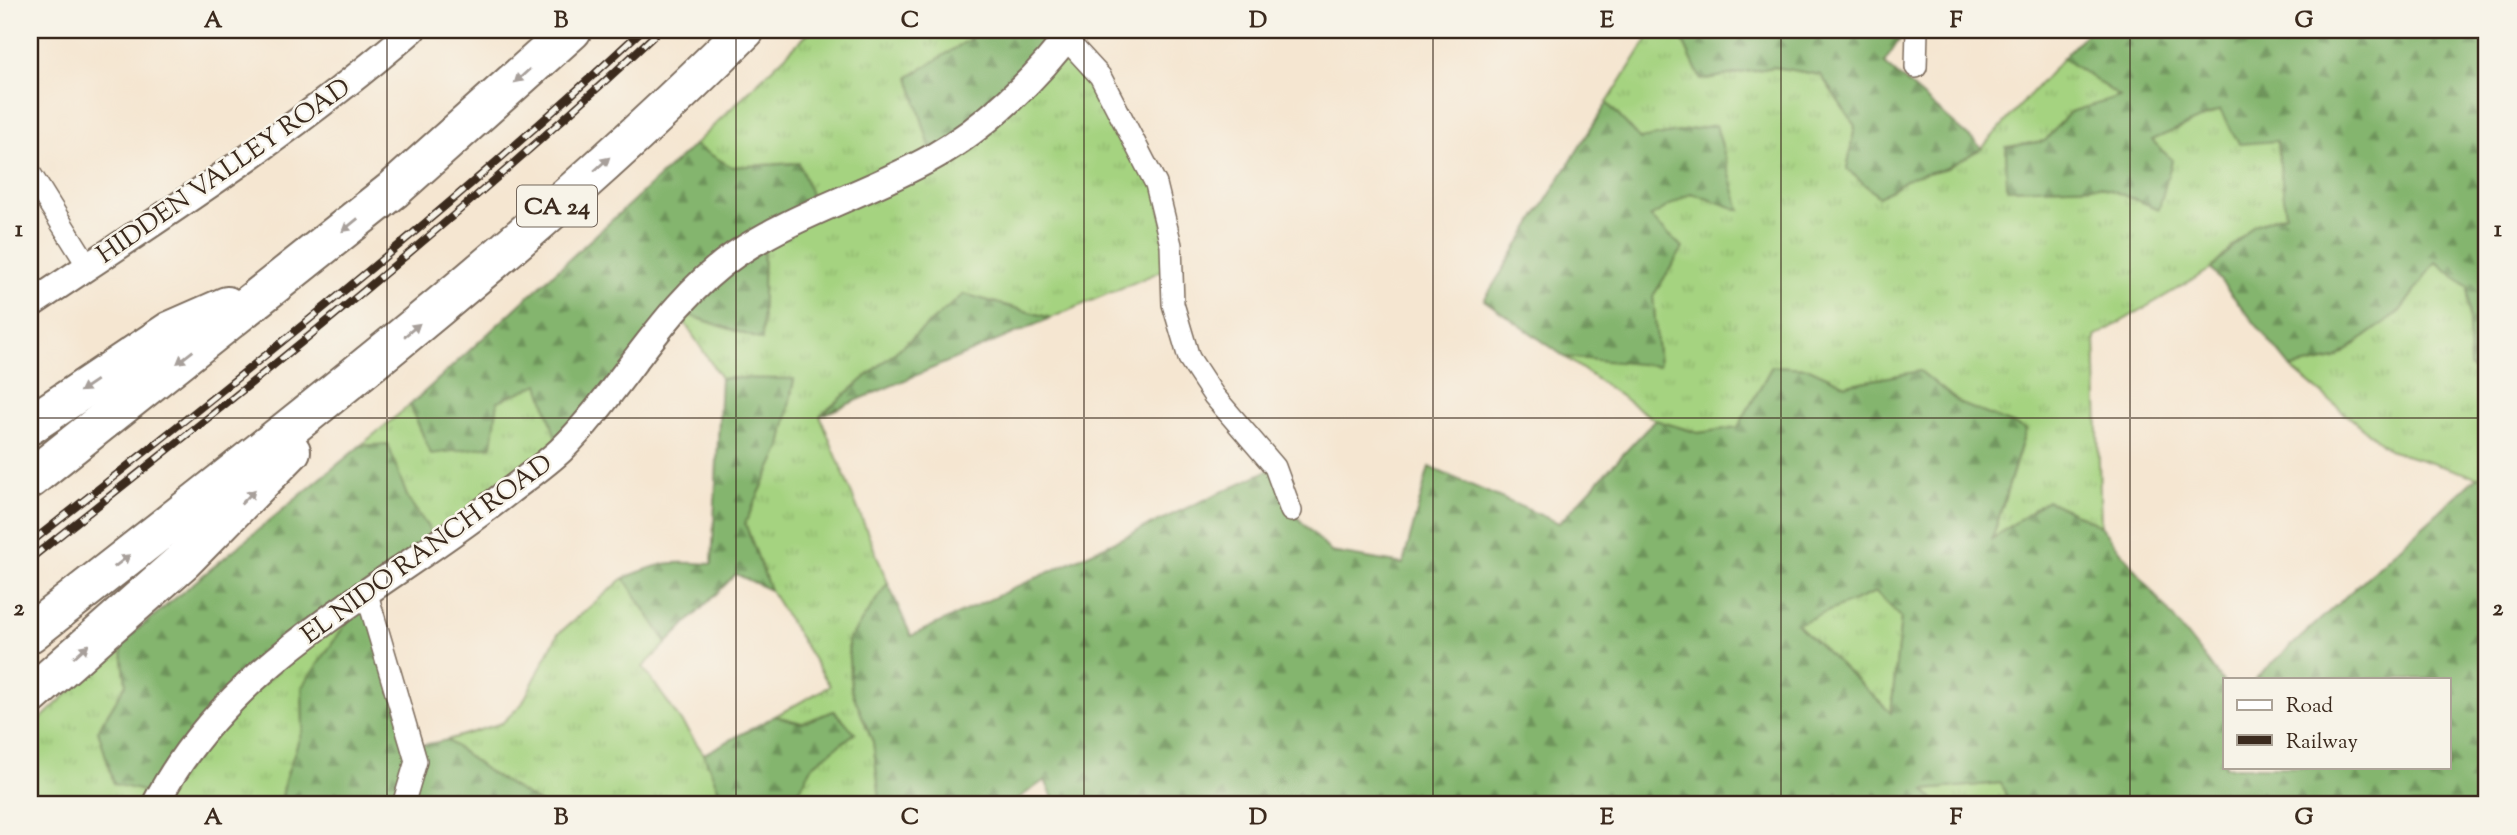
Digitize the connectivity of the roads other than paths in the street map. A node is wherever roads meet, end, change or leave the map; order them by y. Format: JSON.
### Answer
{"nodes":[{"id":1,"x":412,"y":30,"type":"edge"},
{"id":2,"x":572,"y":30,"type":"edge"},
{"id":3,"x":745,"y":30,"type":"edge"},
{"id":4,"x":1917,"y":30,"type":"edge"},
{"id":5,"x":1069,"y":34,"type":"edge"},
{"id":6,"x":1916,"y":66,"type":"dead end"},
{"id":7,"x":30,"y":173,"type":"edge"},
{"id":8,"x":88,"y":266,"type":"junction"},
{"id":9,"x":277,"y":284,"type":"junction"},
{"id":10,"x":30,"y":305,"type":"edge"},
{"id":11,"x":359,"y":373,"type":"junction"},
{"id":12,"x":30,"y":425,"type":"edge"},
{"id":13,"x":30,"y":479,"type":"edge"},
{"id":14,"x":1291,"y":511,"type":"dead end"},
{"id":15,"x":367,"y":594,"type":"junction"},
{"id":16,"x":30,"y":633,"type":"edge"},
{"id":17,"x":30,"y":696,"type":"edge"},
{"id":18,"x":155,"y":805,"type":"edge"},
{"id":19,"x":403,"y":805,"type":"edge"}],
"edges":[{"from":1,"to":8,"type":"street","name":"HIDDEN VALLEY ROAD"},
{"from":2,"to":9,"type":"highway","one_way":true},
{"from":11,"to":3,"type":"highway","number":"CA 24","one_way":true},
{"from":4,"to":6,"type":"street"},
{"from":5,"to":14,"type":"street"},
{"from":5,"to":15,"type":"street","name":"EL NIDO RANCH ROAD"},
{"from":7,"to":8,"type":"street"},
{"from":8,"to":10,"type":"street","name":"HIDDEN VALLEY ROAD"},
{"from":9,"to":12,"type":"highway","one_way":true},
{"from":9,"to":13,"type":"highway","one_way":true},
{"from":16,"to":11,"type":"highway","number":"CA 24","one_way":true},
{"from":17,"to":11,"type":"highway","one_way":true},
{"from":15,"to":18,"type":"street","name":"EL NIDO RANCH ROAD"},
{"from":15,"to":19,"type":"street"}]}
